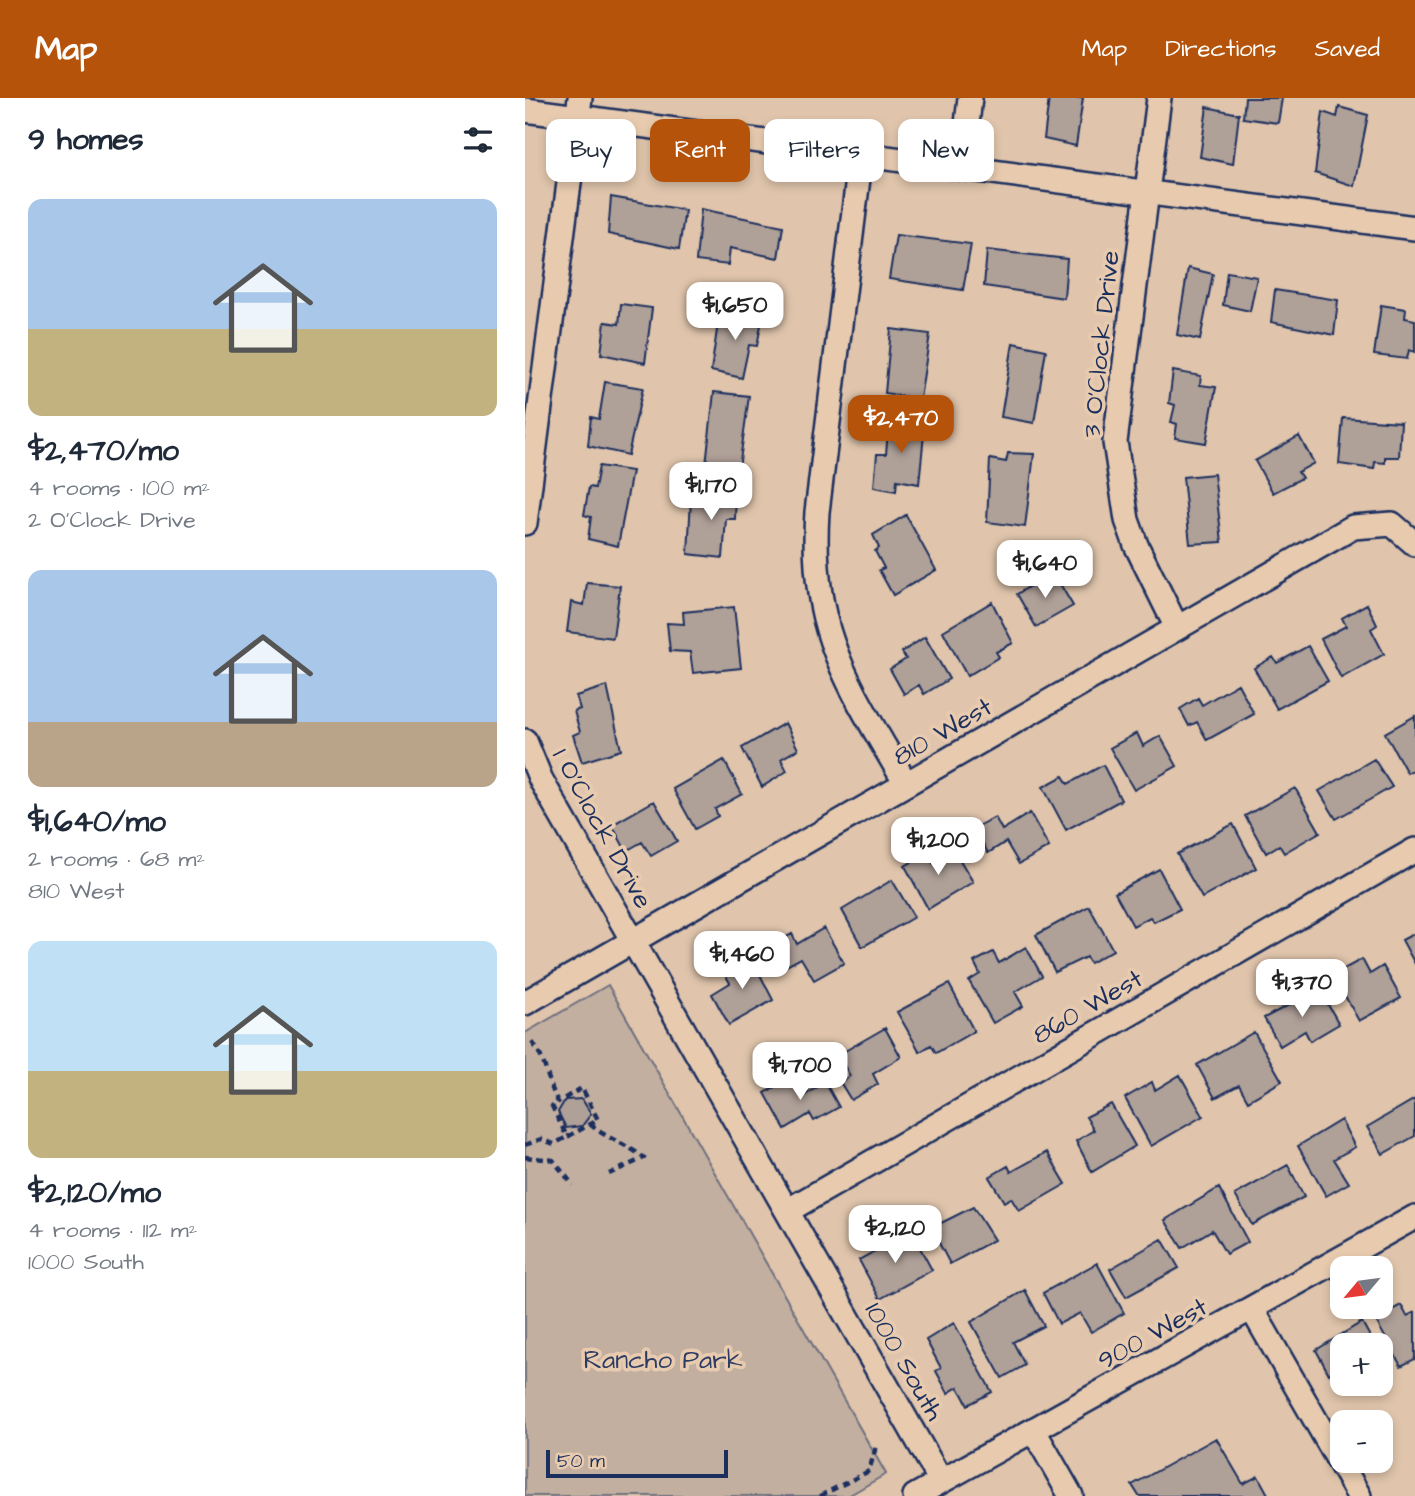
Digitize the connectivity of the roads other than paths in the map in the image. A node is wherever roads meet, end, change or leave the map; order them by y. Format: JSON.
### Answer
{"nodes":[{"id":1,"x":970,"y":98,"type":"edge"},
{"id":2,"x":1159,"y":98,"type":"edge"},
{"id":3,"x":580,"y":107,"type":"edge"},
{"id":4,"x":525,"y":110,"type":"edge"},
{"id":5,"x":968,"y":119,"type":"edge"},
{"id":6,"x":764,"y":138,"type":"edge"},
{"id":7,"x":994,"y":172,"type":"edge"},
{"id":8,"x":858,"y":182,"type":"edge"},
{"id":9,"x":1146,"y":192,"type":"junction"},
{"id":10,"x":1415,"y":228,"type":"edge"},
{"id":11,"x":533,"y":403,"type":"edge"},
{"id":12,"x":525,"y":523,"type":"edge"},
{"id":13,"x":1415,"y":544,"type":"edge"},
{"id":14,"x":1177,"y":628,"type":"junction"},
{"id":15,"x":525,"y":741,"type":"edge"},
{"id":16,"x":906,"y":784,"type":"junction"},
{"id":17,"x":1415,"y":850,"type":"edge"},
{"id":18,"x":633,"y":941,"type":"junction"},
{"id":19,"x":525,"y":1003,"type":"edge"},
{"id":20,"x":787,"y":1211,"type":"junction"},
{"id":21,"x":1415,"y":1217,"type":"edge"},
{"id":22,"x":1252,"y":1309,"type":"junction"},
{"id":23,"x":1034,"y":1431,"type":"junction"},
{"id":24,"x":941,"y":1481,"type":"junction"},
{"id":25,"x":915,"y":1496,"type":"edge"},
{"id":26,"x":1071,"y":1496,"type":"edge"},
{"id":27,"x":1359,"y":1496,"type":"edge"}],
"edges":[{"from":1,"to":5,"type":"street"},
{"from":2,"to":9,"type":"street","name":"3 O'Clock Drive"},
{"from":3,"to":4,"type":"street"},
{"from":3,"to":6,"type":"street"},
{"from":3,"to":11,"type":"street"},
{"from":7,"to":9,"type":"street"},
{"from":8,"to":16,"type":"street"},
{"from":9,"to":10,"type":"street"},
{"from":9,"to":14,"type":"street","name":"3 O'Clock Drive"},
{"from":11,"to":12,"type":"street"},
{"from":13,"to":14,"type":"street","name":"810 West"},
{"from":14,"to":16,"type":"street","name":"810 West"},
{"from":15,"to":18,"type":"street","name":"1 O'Clock Drive"},
{"from":16,"to":18,"type":"street","name":"810 West"},
{"from":17,"to":20,"type":"street","name":"860 West"},
{"from":18,"to":19,"type":"street","name":"810 West"},
{"from":18,"to":20,"type":"street","name":"1000 South"},
{"from":20,"to":24,"type":"street","name":"1000 South"},
{"from":21,"to":22,"type":"street","name":"900 West"},
{"from":22,"to":23,"type":"street","name":"900 West"},
{"from":22,"to":27,"type":"street"},
{"from":23,"to":24,"type":"street","name":"900 West"},
{"from":23,"to":26,"type":"street"},
{"from":24,"to":25,"type":"street","name":"900 West"}]}
